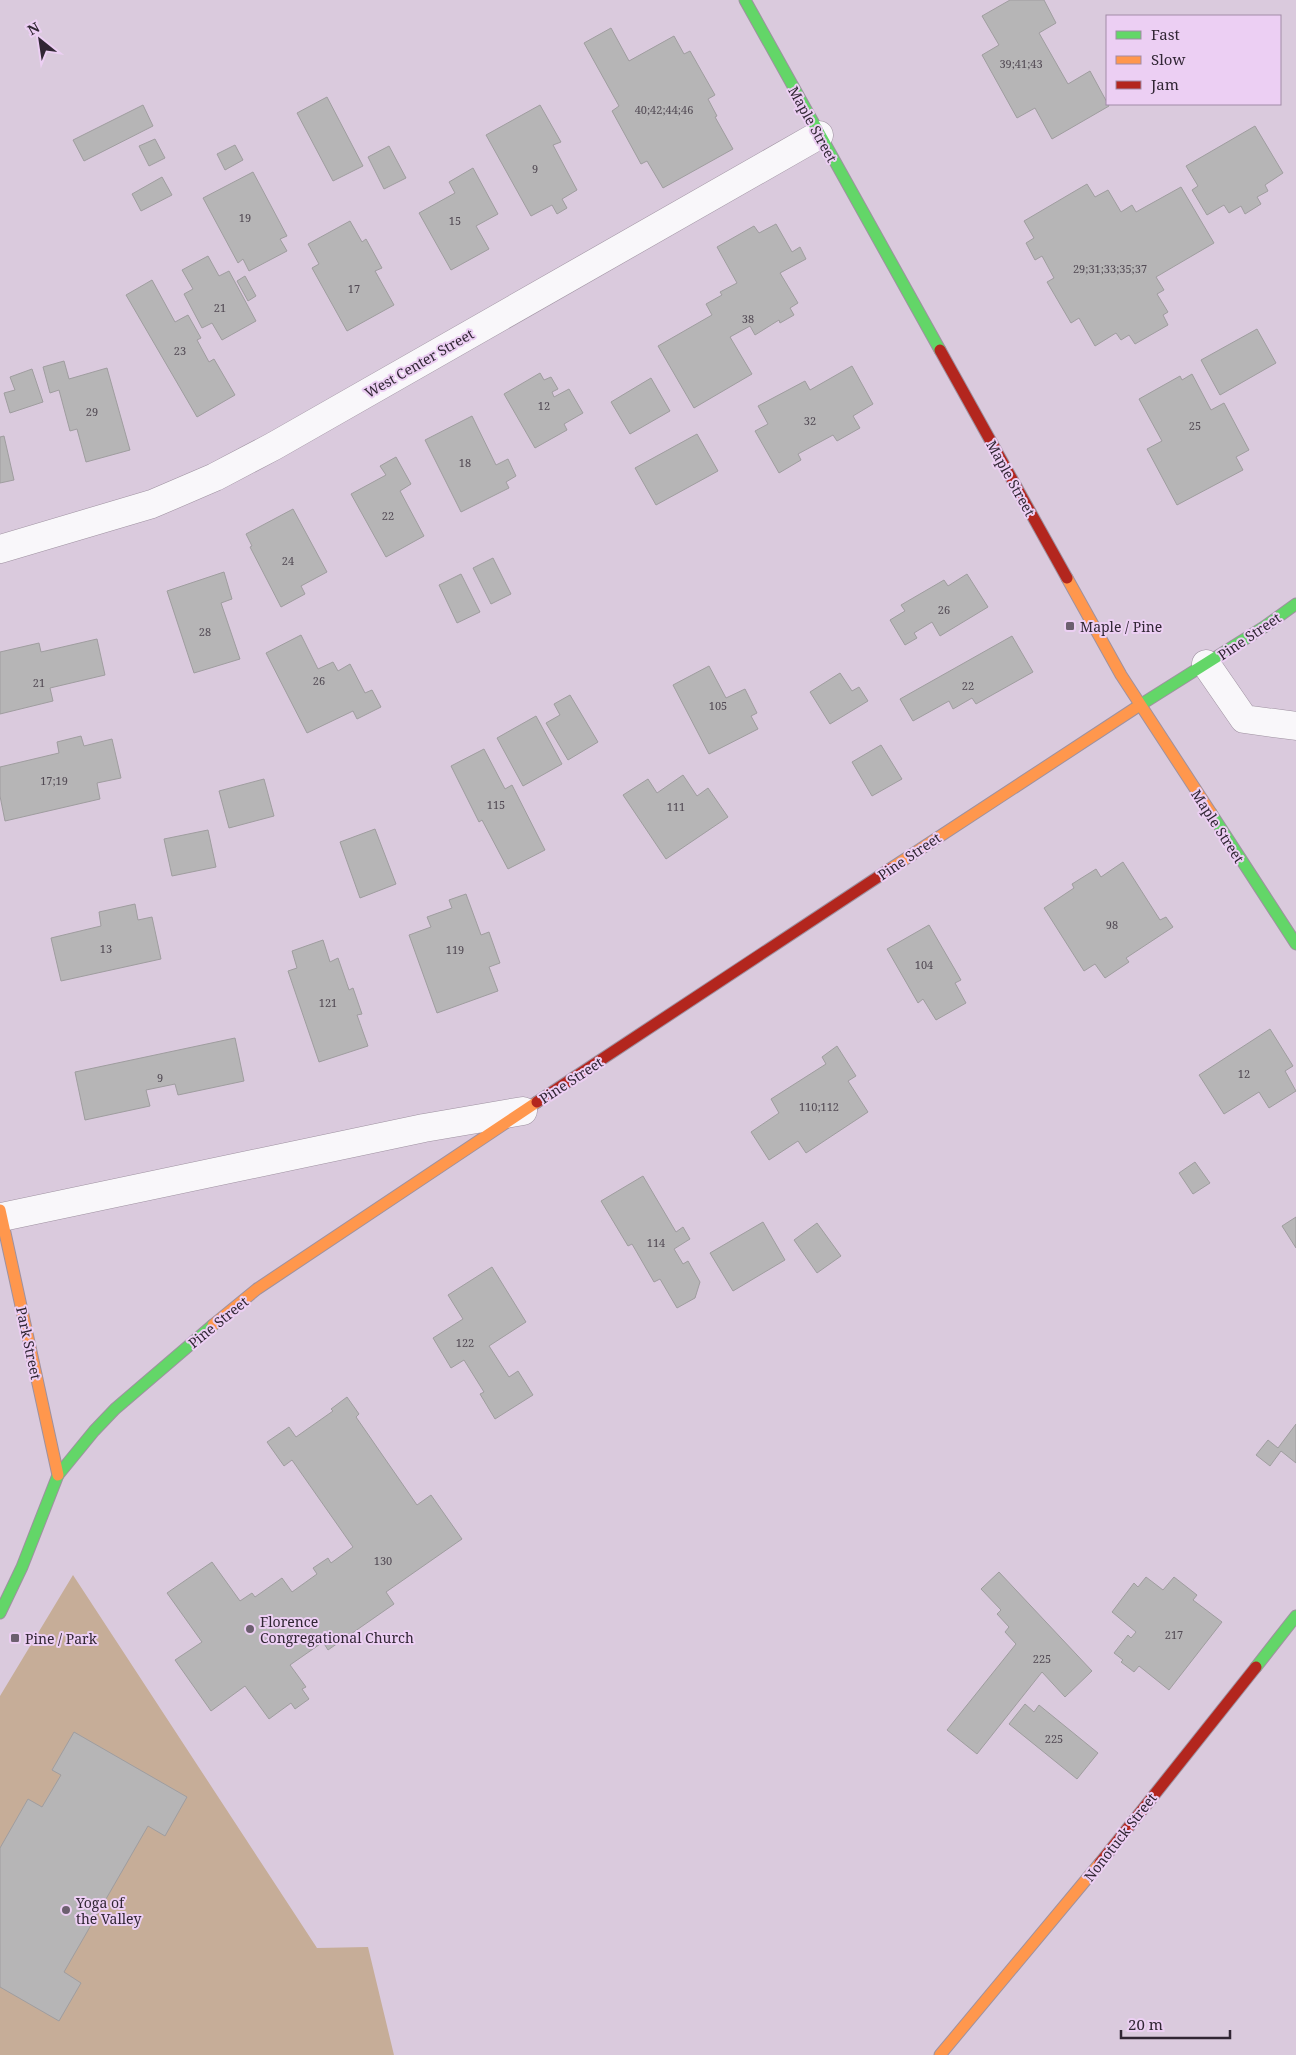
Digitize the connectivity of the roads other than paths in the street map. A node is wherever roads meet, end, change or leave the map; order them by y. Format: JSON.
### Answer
{"nodes":[{"id":1,"x":745,"y":0,"type":"edge"},
{"id":2,"x":819,"y":135,"type":"junction"},
{"id":3,"x":0,"y":549,"type":"edge"},
{"id":4,"x":1296,"y":604,"type":"edge"},
{"id":5,"x":1206,"y":664,"type":"junction"},
{"id":6,"x":1140,"y":706,"type":"junction"},
{"id":7,"x":1296,"y":726,"type":"edge"},
{"id":8,"x":1296,"y":944,"type":"edge"},
{"id":9,"x":523,"y":1111,"type":"junction"},
{"id":10,"x":1,"y":1214,"type":"edge"},
{"id":11,"x":58,"y":1475,"type":"junction"},
{"id":12,"x":0,"y":1612,"type":"edge"},
{"id":13,"x":1296,"y":1616,"type":"edge"},
{"id":14,"x":940,"y":2055,"type":"edge"}],
"edges":[{"from":1,"to":2,"type":"main road","name":"Maple Street"},
{"from":2,"to":3,"type":"street","name":"West Center Street"},
{"from":2,"to":6,"type":"main road","name":"Maple Street"},
{"from":4,"to":5,"type":"main road","name":"Pine Street"},
{"from":5,"to":6,"type":"main road","name":"Pine Street"},
{"from":5,"to":7,"type":"street"},
{"from":6,"to":8,"type":"main road","name":"Maple Street"},
{"from":6,"to":9,"type":"main road","name":"Pine Street"},
{"from":9,"to":10,"type":"street","name":"Pine Street"},
{"from":9,"to":11,"type":"main road","name":"Pine Street"},
{"from":10,"to":11,"type":"main road","name":"Park Street"},
{"from":11,"to":12,"type":"main road","name":"Pine Street"},
{"from":13,"to":14,"type":"main road","name":"Nonotuck Street"}]}
